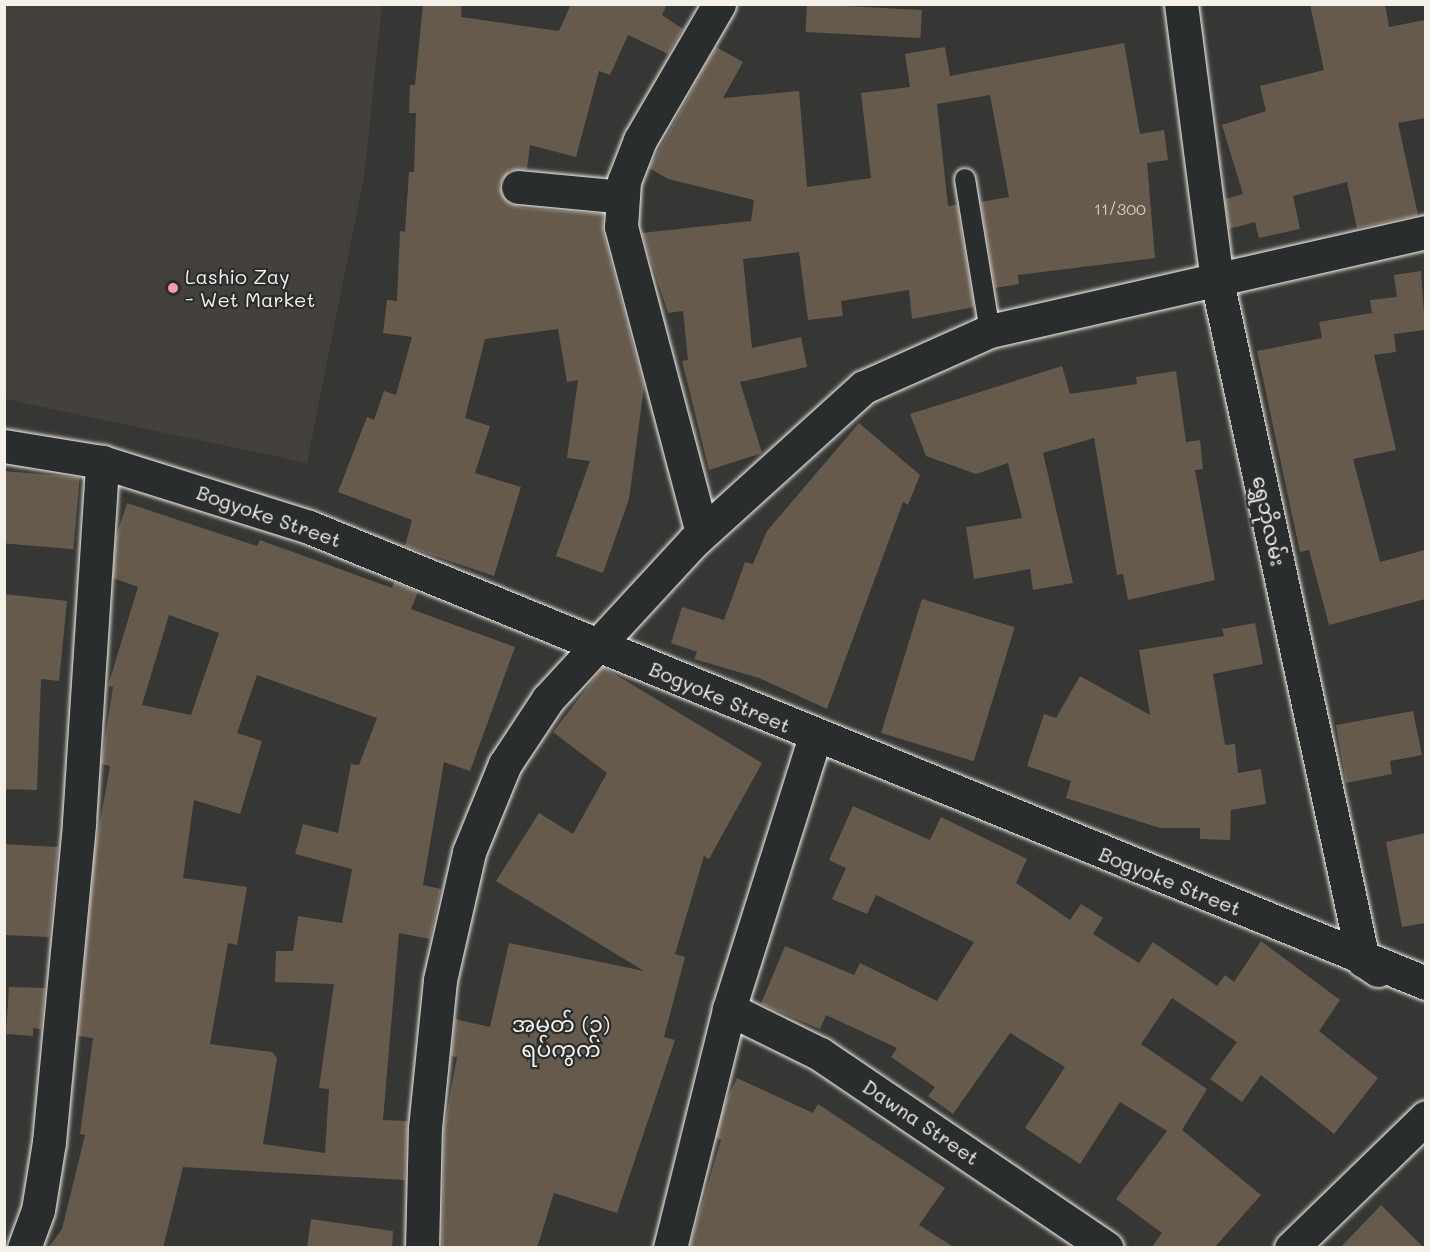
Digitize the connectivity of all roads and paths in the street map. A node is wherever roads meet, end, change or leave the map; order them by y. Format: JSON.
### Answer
{"nodes":[{"id":1,"x":719,"y":4,"type":"edge"},
{"id":2,"x":1181,"y":4,"type":"edge"},
{"id":3,"x":965,"y":179,"type":"dead end"},
{"id":4,"x":518,"y":187,"type":"dead end"},
{"id":5,"x":623,"y":197,"type":"junction"},
{"id":6,"x":1425,"y":232,"type":"edge"},
{"id":7,"x":1217,"y":281,"type":"junction"},
{"id":8,"x":990,"y":331,"type":"junction"},
{"id":9,"x":4,"y":446,"type":"edge"},
{"id":10,"x":102,"y":462,"type":"junction"},
{"id":11,"x":702,"y":532,"type":"junction"},
{"id":12,"x":594,"y":644,"type":"junction"},
{"id":13,"x":815,"y":737,"type":"junction"},
{"id":14,"x":1363,"y":960,"type":"junction"},
{"id":15,"x":1425,"y":983,"type":"edge"},
{"id":16,"x":1425,"y":1004,"type":"edge"},
{"id":17,"x":729,"y":1009,"type":"junction"},
{"id":18,"x":1425,"y":1117,"type":"edge"},
{"id":19,"x":24,"y":1248,"type":"edge"},
{"id":20,"x":422,"y":1248,"type":"edge"},
{"id":21,"x":669,"y":1248,"type":"edge"},
{"id":22,"x":1106,"y":1248,"type":"edge"},
{"id":23,"x":1291,"y":1248,"type":"edge"}],
"edges":[{"from":1,"to":5,"type":"street"},
{"from":2,"to":7,"type":"street","name":"ရွှေဘိုလမ်း"},
{"from":3,"to":8,"type":"lane"},
{"from":4,"to":5,"type":"street"},
{"from":5,"to":11,"type":"street"},
{"from":6,"to":7,"type":"street"},
{"from":7,"to":8,"type":"street"},
{"from":7,"to":14,"type":"street","name":"ရွှေဘိုလမ်း"},
{"from":8,"to":11,"type":"street"},
{"from":9,"to":10,"type":"street","name":"Bogyoke Street"},
{"from":10,"to":12,"type":"street","name":"Bogyoke Street"},
{"from":10,"to":19,"type":"street"},
{"from":11,"to":12,"type":"street"},
{"from":12,"to":13,"type":"street","name":"Bogyoke Street"},
{"from":12,"to":20,"type":"street"},
{"from":13,"to":14,"type":"street","name":"Bogyoke Street"},
{"from":13,"to":17,"type":"street"},
{"from":14,"to":15,"type":"street","name":"Bogyoke Street"},
{"from":14,"to":16,"type":"street"},
{"from":17,"to":21,"type":"street"},
{"from":17,"to":22,"type":"street","name":"Dawna Street"},
{"from":18,"to":23,"type":"street"}]}
